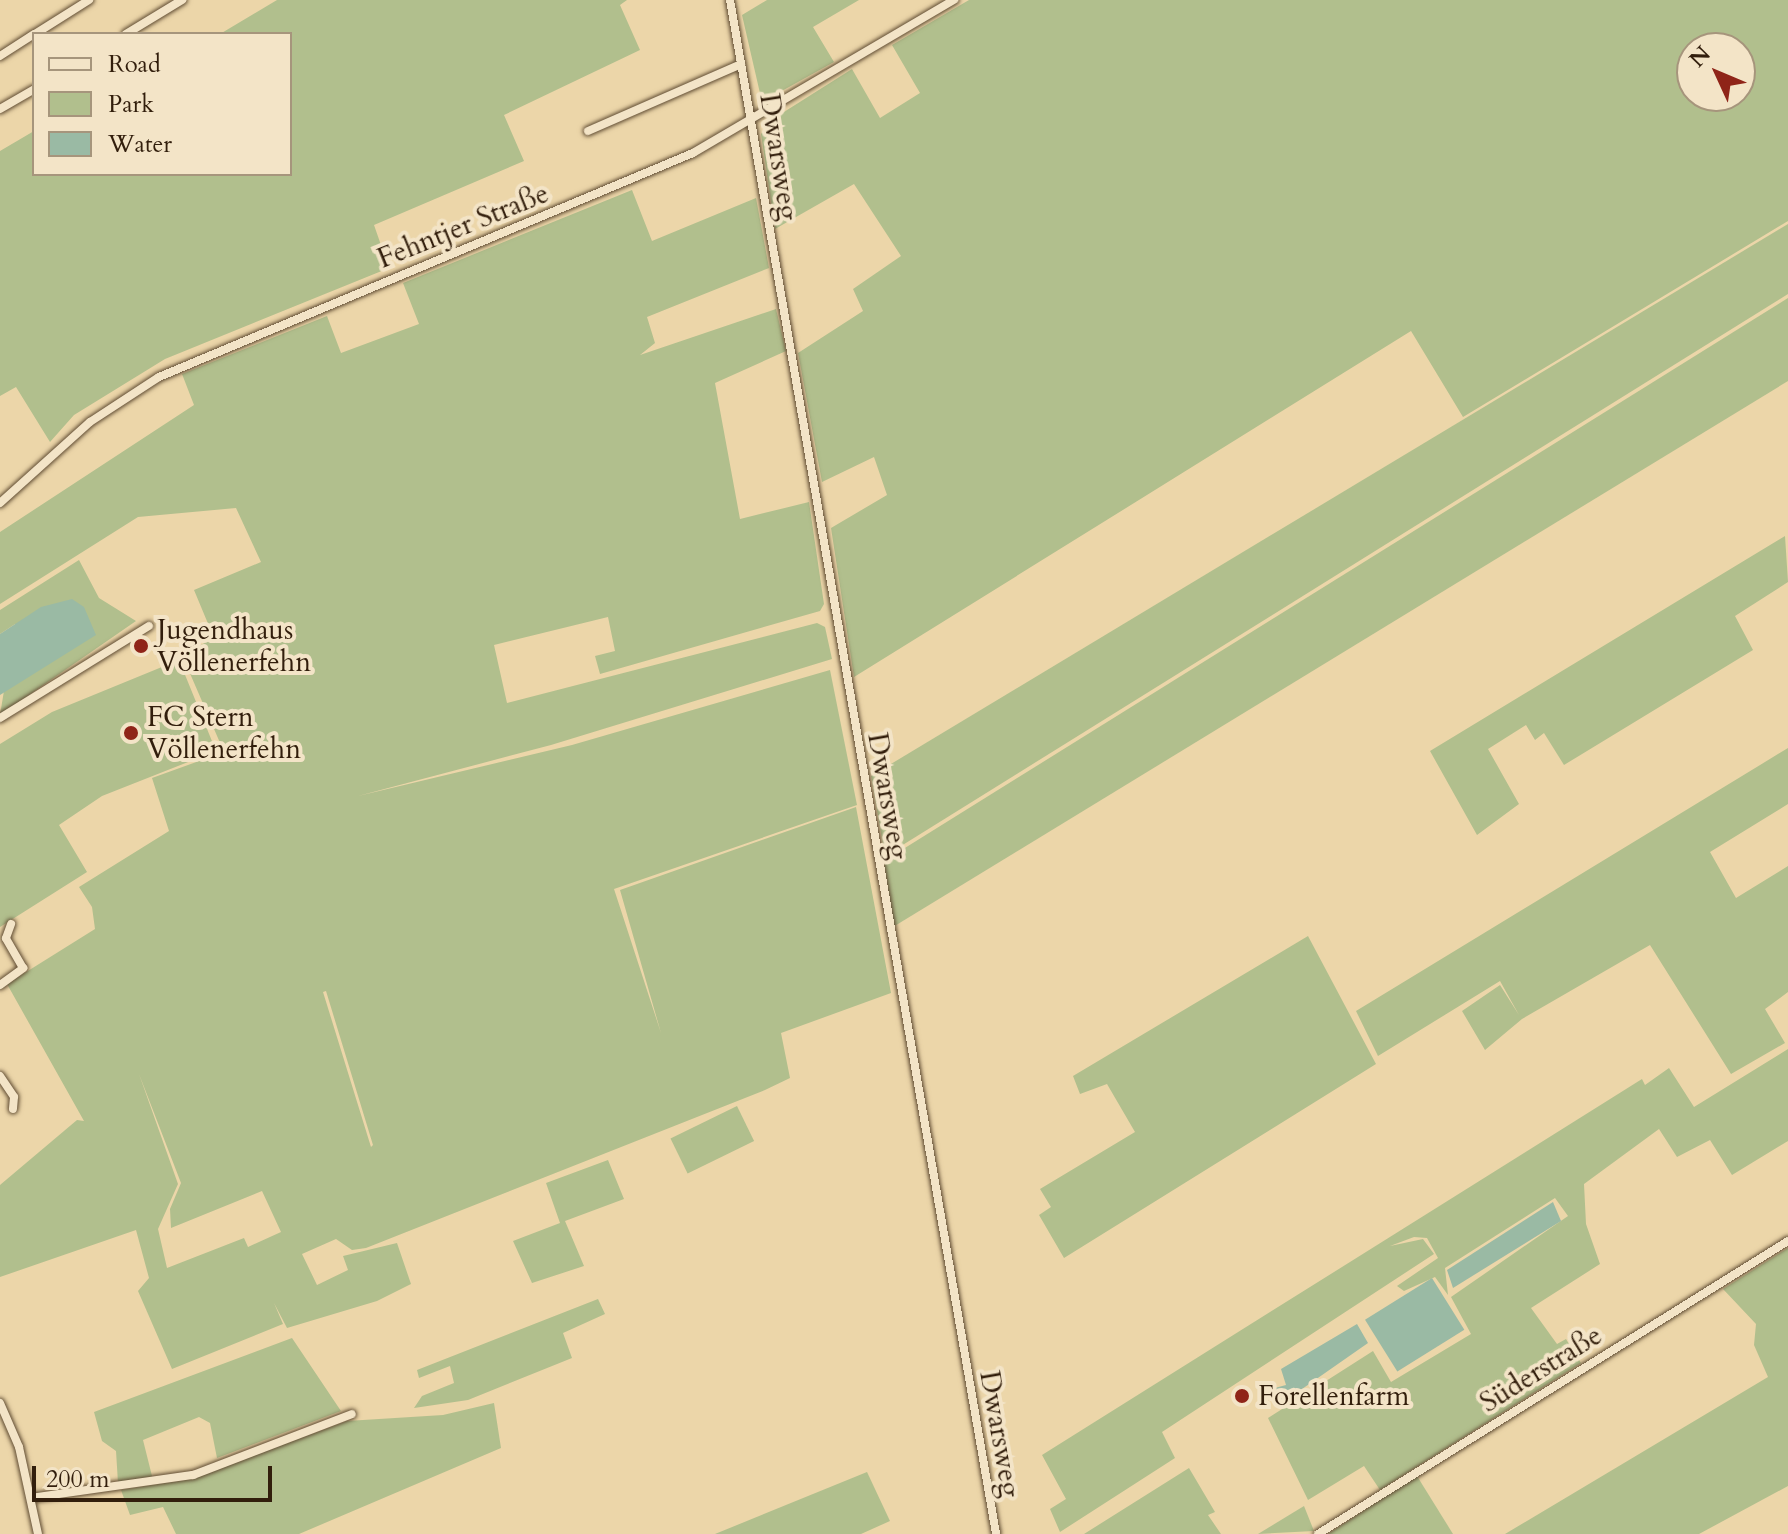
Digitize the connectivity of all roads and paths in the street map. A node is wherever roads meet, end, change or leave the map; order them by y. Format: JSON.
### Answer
{"nodes":[{"id":1,"x":89,"y":0,"type":"edge"},
{"id":2,"x":182,"y":0,"type":"edge"},
{"id":3,"x":730,"y":0,"type":"edge"},
{"id":4,"x":954,"y":0,"type":"edge"},
{"id":5,"x":37,"y":32,"type":"edge"},
{"id":6,"x":129,"y":32,"type":"edge"},
{"id":7,"x":32,"y":35,"type":"edge"},
{"id":8,"x":0,"y":56,"type":"edge"},
{"id":9,"x":741,"y":64,"type":"junction"},
{"id":10,"x":32,"y":90,"type":"edge"},
{"id":11,"x":0,"y":109,"type":"edge"},
{"id":12,"x":751,"y":122,"type":"junction"},
{"id":13,"x":588,"y":131,"type":"dead end"},
{"id":14,"x":0,"y":503,"type":"edge"},
{"id":15,"x":149,"y":626,"type":"dead end"},
{"id":16,"x":0,"y":718,"type":"edge"},
{"id":17,"x":11,"y":924,"type":"dead end"},
{"id":18,"x":0,"y":985,"type":"edge"},
{"id":19,"x":0,"y":1076,"type":"edge"},
{"id":20,"x":13,"y":1109,"type":"dead end"},
{"id":21,"x":1788,"y":1241,"type":"edge"},
{"id":22,"x":0,"y":1403,"type":"edge"},
{"id":23,"x":352,"y":1414,"type":"dead end"},
{"id":24,"x":31,"y":1498,"type":"junction"},
{"id":25,"x":38,"y":1534,"type":"edge"},
{"id":26,"x":996,"y":1534,"type":"edge"},
{"id":27,"x":1318,"y":1534,"type":"edge"}],
"edges":[{"from":1,"to":5,"type":"street"},
{"from":2,"to":6,"type":"street"},
{"from":3,"to":9,"type":"street","name":"Dwarsweg"},
{"from":4,"to":12,"type":"street","name":"Fehntjer Straße"},
{"from":7,"to":8,"type":"street"},
{"from":9,"to":12,"type":"street","name":"Dwarsweg"},
{"from":9,"to":13,"type":"street","name":"Dwarsweg"},
{"from":10,"to":11,"type":"street"},
{"from":12,"to":14,"type":"street","name":"Fehntjer Straße"},
{"from":12,"to":26,"type":"street","name":"Dwarsweg"},
{"from":15,"to":16,"type":"street"},
{"from":17,"to":18,"type":"street"},
{"from":19,"to":20,"type":"street"},
{"from":21,"to":27,"type":"street","name":"Süderstraße"},
{"from":22,"to":24,"type":"street"},
{"from":23,"to":24,"type":"street"},
{"from":24,"to":25,"type":"street"}]}
